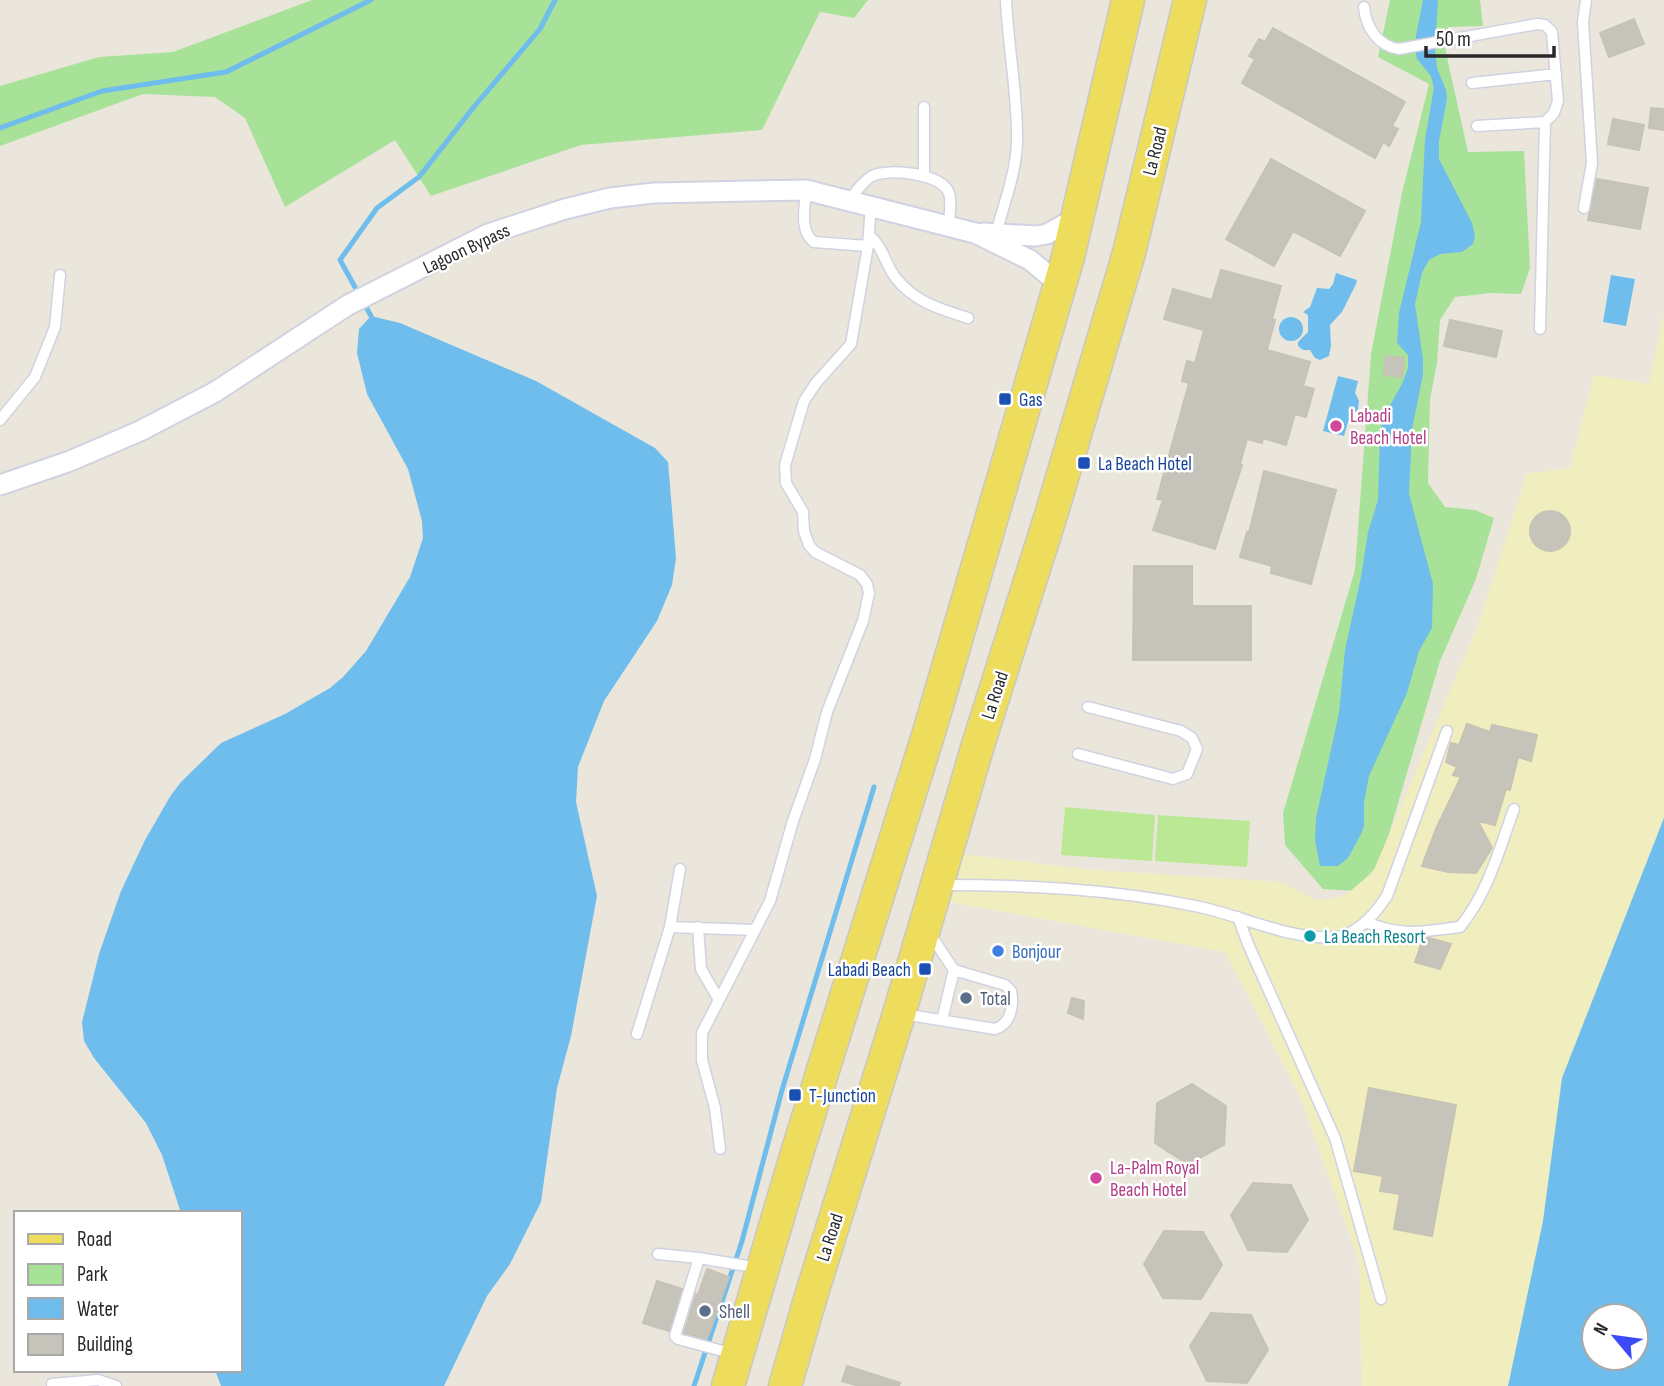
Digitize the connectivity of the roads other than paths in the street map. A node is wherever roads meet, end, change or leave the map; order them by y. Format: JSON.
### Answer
{"nodes":[{"id":1,"x":1006,"y":0,"type":"edge"},
{"id":2,"x":1128,"y":0,"type":"edge"},
{"id":3,"x":1190,"y":0,"type":"edge"},
{"id":4,"x":1586,"y":0,"type":"edge"},
{"id":5,"x":1364,"y":7,"type":"dead end"},
{"id":6,"x":1556,"y":74,"type":"junction"},
{"id":7,"x":1472,"y":83,"type":"dead end"},
{"id":8,"x":924,"y":107,"type":"dead end"},
{"id":9,"x":1545,"y":122,"type":"junction"},
{"id":10,"x":1477,"y":126,"type":"dead end"},
{"id":11,"x":924,"y":175,"type":"junction"},
{"id":12,"x":806,"y":190,"type":"junction"},
{"id":13,"x":849,"y":200,"type":"junction"},
{"id":14,"x":871,"y":205,"type":"junction"},
{"id":15,"x":1584,"y":208,"type":"dead end"},
{"id":16,"x":1076,"y":218,"type":"junction"},
{"id":17,"x":949,"y":226,"type":"junction"},
{"id":18,"x":975,"y":233,"type":"junction"},
{"id":19,"x":996,"y":233,"type":"junction"},
{"id":20,"x":869,"y":234,"type":"junction"},
{"id":21,"x":868,"y":246,"type":"junction"},
{"id":22,"x":60,"y":275,"type":"dead end"},
{"id":23,"x":1060,"y":285,"type":"junction"},
{"id":24,"x":968,"y":318,"type":"dead end"},
{"id":25,"x":1540,"y":329,"type":"dead end"},
{"id":26,"x":0,"y":421,"type":"edge"},
{"id":27,"x":0,"y":485,"type":"edge"},
{"id":28,"x":1088,"y":707,"type":"dead end"},
{"id":29,"x":1447,"y":732,"type":"dead end"},
{"id":30,"x":1078,"y":754,"type":"dead end"},
{"id":31,"x":1514,"y":808,"type":"dead end"},
{"id":32,"x":680,"y":869,"type":"dead end"},
{"id":33,"x":938,"y":885,"type":"junction"},
{"id":34,"x":1238,"y":918,"type":"junction"},
{"id":35,"x":1364,"y":922,"type":"junction"},
{"id":36,"x":925,"y":926,"type":"junction"},
{"id":37,"x":670,"y":927,"type":"junction"},
{"id":38,"x":698,"y":928,"type":"junction"},
{"id":39,"x":755,"y":930,"type":"junction"},
{"id":40,"x":954,"y":970,"type":"junction"},
{"id":41,"x":719,"y":1000,"type":"junction"},
{"id":42,"x":900,"y":1014,"type":"junction"},
{"id":43,"x":942,"y":1020,"type":"junction"},
{"id":44,"x":637,"y":1034,"type":"dead end"},
{"id":45,"x":720,"y":1149,"type":"dead end"},
{"id":46,"x":658,"y":1254,"type":"dead end"},
{"id":47,"x":699,"y":1258,"type":"junction"},
{"id":48,"x":753,"y":1267,"type":"junction"},
{"id":49,"x":1381,"y":1299,"type":"dead end"},
{"id":50,"x":727,"y":1352,"type":"junction"},
{"id":51,"x":52,"y":1384,"type":"dead end"},
{"id":52,"x":116,"y":1386,"type":"edge"},
{"id":53,"x":728,"y":1386,"type":"edge"},
{"id":54,"x":785,"y":1386,"type":"edge"}],
"edges":[{"from":1,"to":19,"type":"lane"},
{"from":2,"to":16,"type":"main road"},
{"from":3,"to":33,"type":"main road","name":"La Road"},
{"from":4,"to":15,"type":"lane"},
{"from":5,"to":6,"type":"lane"},
{"from":6,"to":7,"type":"lane"},
{"from":6,"to":9,"type":"lane"},
{"from":8,"to":11,"type":"lane"},
{"from":9,"to":10,"type":"lane"},
{"from":9,"to":25,"type":"lane"},
{"from":11,"to":13,"type":"lane"},
{"from":11,"to":17,"type":"lane"},
{"from":12,"to":13,"type":"street","name":"Lagoon Bypass"},
{"from":12,"to":21,"type":"lane"},
{"from":12,"to":27,"type":"street","name":"Lagoon Bypass"},
{"from":13,"to":14,"type":"street","name":"Lagoon Bypass"},
{"from":14,"to":17,"type":"street","name":"Lagoon Bypass"},
{"from":14,"to":20,"type":"lane"},
{"from":16,"to":19,"type":"street","name":"Lagoon Bypass"},
{"from":16,"to":23,"type":"main road"},
{"from":17,"to":18,"type":"street","name":"Lagoon Bypass"},
{"from":18,"to":19,"type":"street","name":"Lagoon Bypass"},
{"from":18,"to":23,"type":"street","name":"Lagoon Bypass"},
{"from":20,"to":21,"type":"lane"},
{"from":20,"to":24,"type":"lane"},
{"from":21,"to":39,"type":"lane"},
{"from":22,"to":26,"type":"lane"},
{"from":23,"to":48,"type":"main road"},
{"from":28,"to":30,"type":"lane"},
{"from":29,"to":35,"type":"lane"},
{"from":31,"to":35,"type":"lane"},
{"from":32,"to":37,"type":"lane"},
{"from":33,"to":34,"type":"lane"},
{"from":33,"to":36,"type":"main road","name":"La Road"},
{"from":34,"to":35,"type":"lane"},
{"from":34,"to":49,"type":"lane"},
{"from":36,"to":40,"type":"lane"},
{"from":36,"to":42,"type":"main road","name":"La Road"},
{"from":37,"to":38,"type":"lane"},
{"from":37,"to":44,"type":"lane"},
{"from":38,"to":39,"type":"lane"},
{"from":38,"to":41,"type":"lane"},
{"from":39,"to":41,"type":"lane"},
{"from":40,"to":43,"type":"lane"},
{"from":40,"to":43,"type":"lane"},
{"from":41,"to":45,"type":"lane"},
{"from":42,"to":43,"type":"lane"},
{"from":42,"to":54,"type":"main road","name":"La Road"},
{"from":46,"to":47,"type":"lane"},
{"from":47,"to":48,"type":"lane"},
{"from":47,"to":50,"type":"lane"},
{"from":48,"to":50,"type":"main road"},
{"from":50,"to":53,"type":"main road"},
{"from":51,"to":52,"type":"lane"}]}
